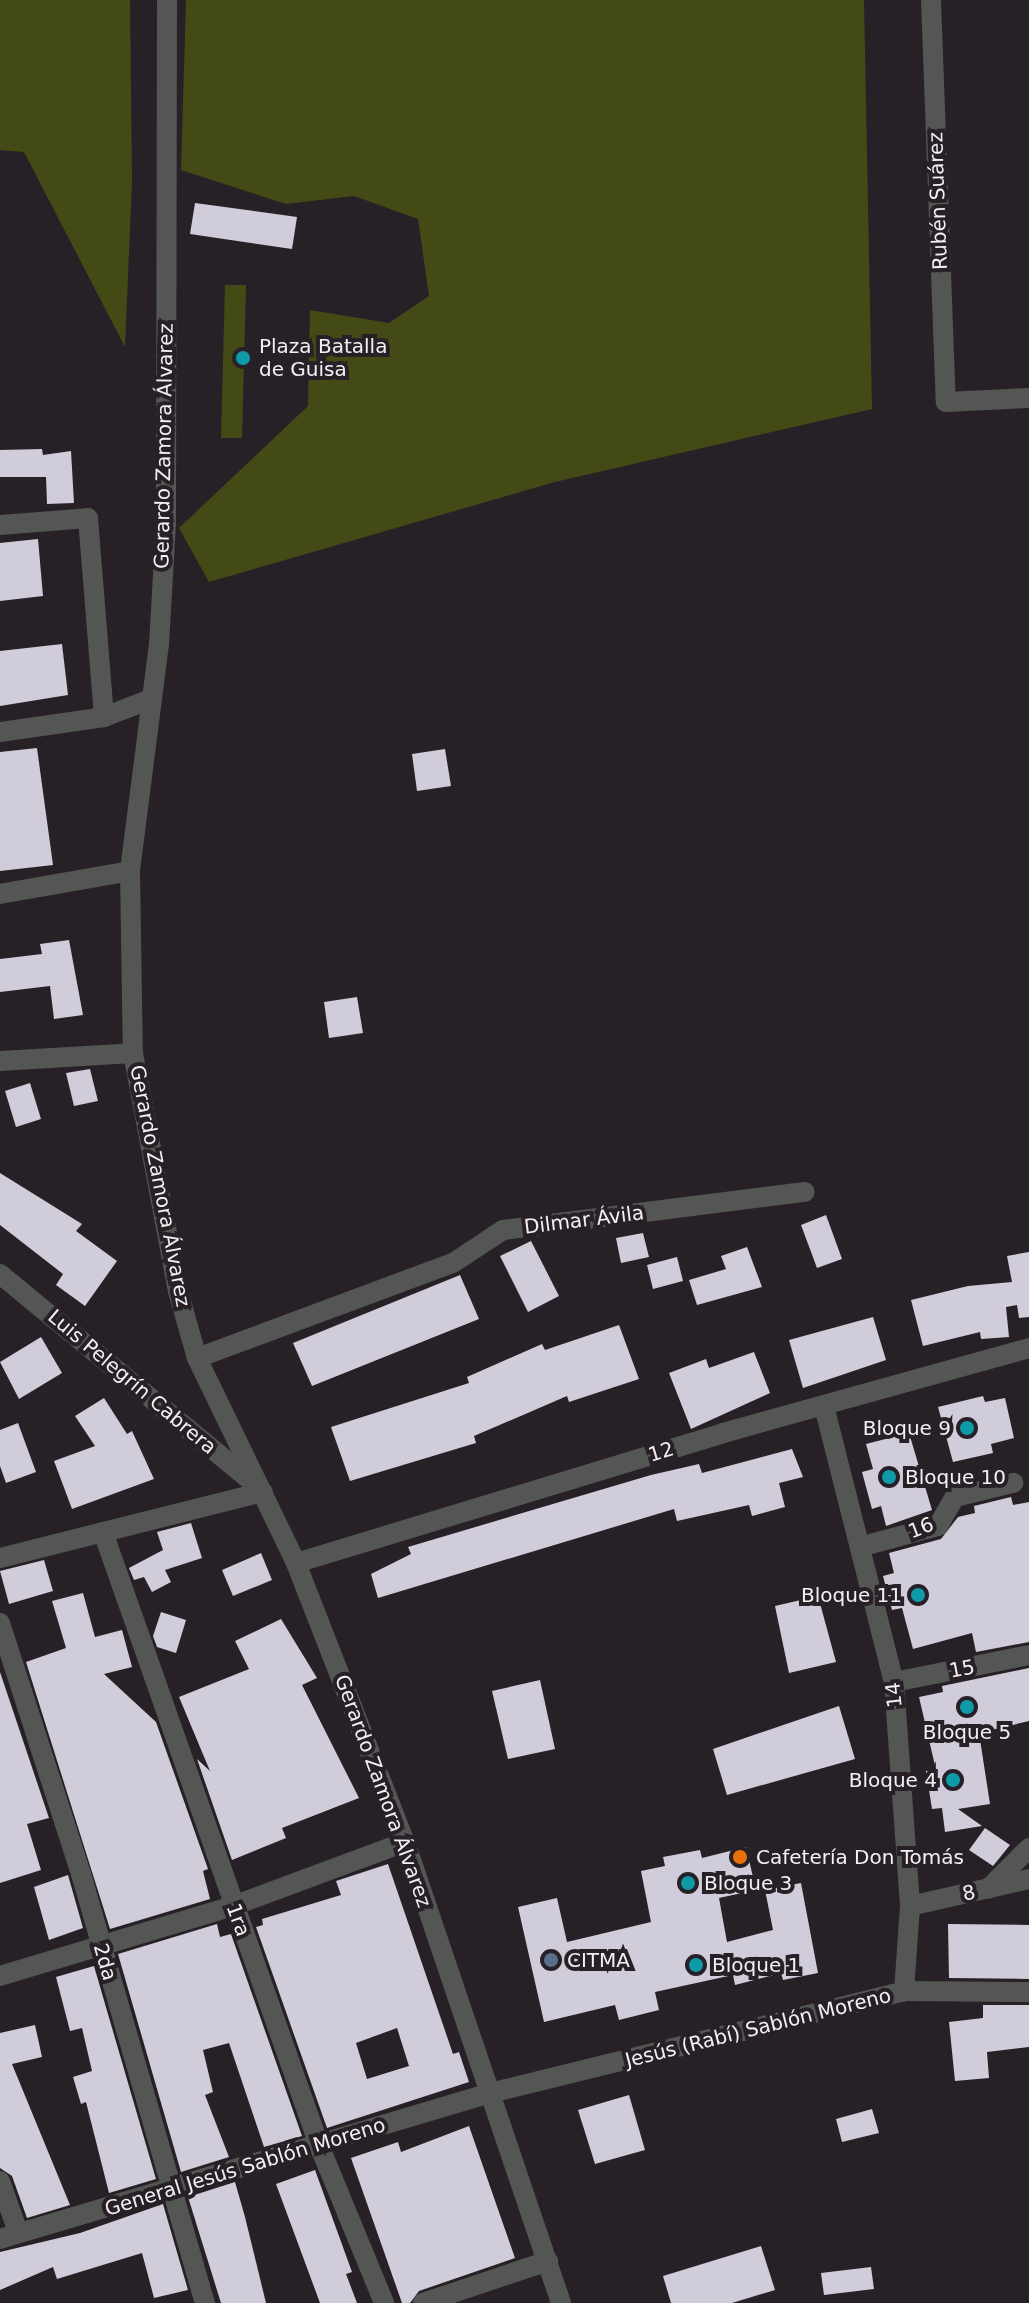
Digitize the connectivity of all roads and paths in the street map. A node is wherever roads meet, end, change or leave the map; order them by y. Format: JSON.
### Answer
{"nodes":[{"id":1,"x":167,"y":0,"type":"edge"},
{"id":2,"x":931,"y":0,"type":"edge"},
{"id":3,"x":1029,"y":398,"type":"edge"},
{"id":4,"x":0,"y":525,"type":"edge"},
{"id":5,"x":148,"y":700,"type":"junction"},
{"id":6,"x":104,"y":717,"type":"junction"},
{"id":7,"x":0,"y":732,"type":"edge"},
{"id":8,"x":130,"y":871,"type":"junction"},
{"id":9,"x":0,"y":894,"type":"edge"},
{"id":10,"x":133,"y":1053,"type":"junction"},
{"id":11,"x":0,"y":1061,"type":"edge"},
{"id":12,"x":805,"y":1192,"type":"dead end"},
{"id":13,"x":0,"y":1274,"type":"edge"},
{"id":14,"x":1029,"y":1348,"type":"edge"},
{"id":15,"x":197,"y":1358,"type":"junction"},
{"id":16,"x":824,"y":1406,"type":"junction"},
{"id":17,"x":1013,"y":1483,"type":"dead end"},
{"id":18,"x":263,"y":1492,"type":"junction"},
{"id":19,"x":103,"y":1532,"type":"junction"},
{"id":20,"x":863,"y":1546,"type":"junction"},
{"id":21,"x":0,"y":1558,"type":"edge"},
{"id":22,"x":296,"y":1563,"type":"junction"},
{"id":23,"x":0,"y":1623,"type":"edge"},
{"id":24,"x":1029,"y":1655,"type":"edge"},
{"id":25,"x":894,"y":1682,"type":"junction"},
{"id":26,"x":405,"y":1842,"type":"junction"},
{"id":27,"x":1029,"y":1848,"type":"edge"},
{"id":28,"x":1029,"y":1879,"type":"edge"},
{"id":29,"x":988,"y":1889,"type":"junction"},
{"id":30,"x":233,"y":1906,"type":"junction"},
{"id":31,"x":910,"y":1906,"type":"junction"},
{"id":32,"x":100,"y":1947,"type":"junction"},
{"id":33,"x":0,"y":1976,"type":"edge"},
{"id":34,"x":904,"y":1992,"type":"junction"},
{"id":35,"x":1029,"y":1992,"type":"edge"},
{"id":36,"x":490,"y":2093,"type":"junction"},
{"id":37,"x":319,"y":2145,"type":"junction"},
{"id":38,"x":0,"y":2181,"type":"edge"},
{"id":39,"x":172,"y":2191,"type":"junction"},
{"id":40,"x":9,"y":2235,"type":"edge"},
{"id":41,"x":548,"y":2261,"type":"junction"},
{"id":42,"x":205,"y":2303,"type":"edge"},
{"id":43,"x":384,"y":2303,"type":"edge"},
{"id":44,"x":423,"y":2303,"type":"edge"},
{"id":45,"x":561,"y":2303,"type":"edge"}],
"edges":[{"from":1,"to":5,"type":"street","name":"Gerardo Zamora Álvarez"},
{"from":2,"to":3,"type":"street","name":"Rubén Suárez"},
{"from":4,"to":6,"type":"street"},
{"from":5,"to":6,"type":"street"},
{"from":5,"to":8,"type":"street","name":"Gerardo Zamora Álvarez"},
{"from":6,"to":7,"type":"street"},
{"from":8,"to":9,"type":"street"},
{"from":8,"to":10,"type":"street","name":"Gerardo Zamora Álvarez"},
{"from":10,"to":11,"type":"street"},
{"from":10,"to":15,"type":"street","name":"Gerardo Zamora Álvarez"},
{"from":12,"to":15,"type":"street","name":"Dilmar Ávila"},
{"from":13,"to":18,"type":"street","name":"Luis Pelegrín Cabrera"},
{"from":14,"to":16,"type":"street","name":"12"},
{"from":15,"to":18,"type":"street","name":"Gerardo Zamora Álvarez"},
{"from":16,"to":20,"type":"street","name":"14"},
{"from":16,"to":22,"type":"street","name":"12"},
{"from":17,"to":20,"type":"street","name":"16"},
{"from":18,"to":19,"type":"street"},
{"from":18,"to":22,"type":"street","name":"Gerardo Zamora Álvarez"},
{"from":19,"to":21,"type":"street"},
{"from":19,"to":30,"type":"street","name":"1ra"},
{"from":20,"to":25,"type":"street","name":"14"},
{"from":22,"to":26,"type":"street","name":"Gerardo Zamora Álvarez"},
{"from":23,"to":32,"type":"street","name":"2da"},
{"from":24,"to":25,"type":"street","name":"15"},
{"from":25,"to":31,"type":"street","name":"14"},
{"from":26,"to":30,"type":"street"},
{"from":26,"to":36,"type":"street","name":"Gerardo Zamora Álvarez"},
{"from":27,"to":29,"type":"street"},
{"from":28,"to":29,"type":"street","name":"8"},
{"from":29,"to":31,"type":"street","name":"8"},
{"from":30,"to":32,"type":"street"},
{"from":30,"to":37,"type":"street","name":"1ra"},
{"from":31,"to":34,"type":"street","name":"14"},
{"from":32,"to":33,"type":"street"},
{"from":32,"to":39,"type":"street","name":"2da"},
{"from":34,"to":35,"type":"street","name":"Jesús (Rabí) Sablón Moreno"},
{"from":34,"to":36,"type":"street","name":"Jesús (Rabí) Sablón Moreno"},
{"from":36,"to":37,"type":"street","name":"General Jesús Sablón Moreno"},
{"from":36,"to":41,"type":"street","name":"Gerardo Zamora Álvarez"},
{"from":37,"to":39,"type":"street","name":"General Jesús Sablón Moreno"},
{"from":37,"to":43,"type":"street","name":"1ra"},
{"from":38,"to":40,"type":"street"},
{"from":39,"to":40,"type":"street","name":"General Jesús Sablón Moreno"},
{"from":39,"to":42,"type":"street","name":"2da"},
{"from":41,"to":44,"type":"street"},
{"from":41,"to":45,"type":"street","name":"Gerardo Zamora Álvarez"}]}
